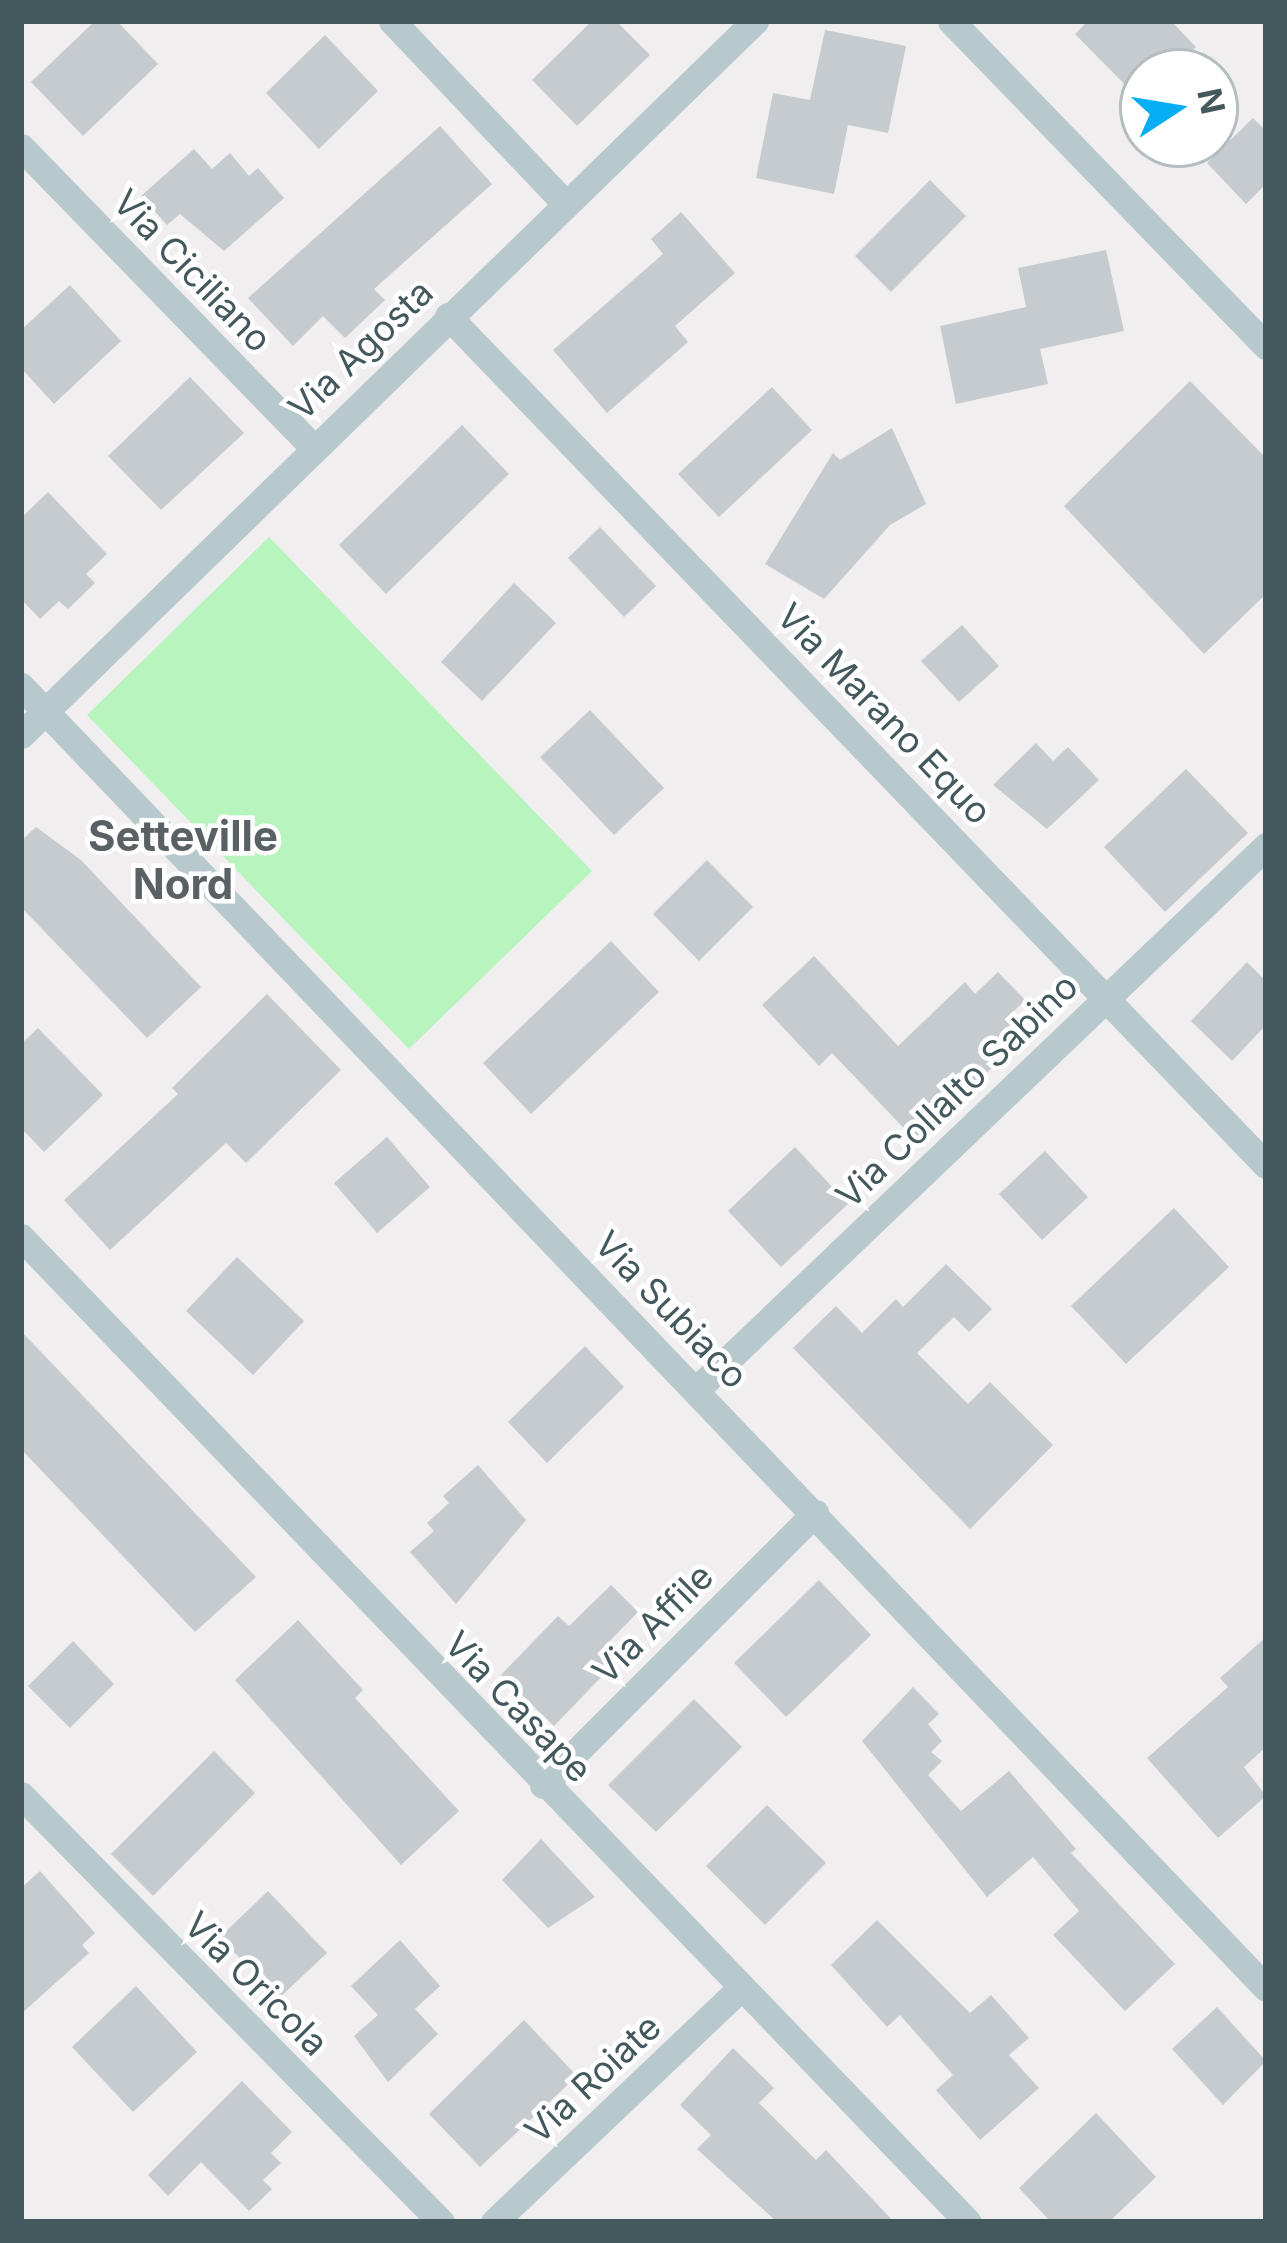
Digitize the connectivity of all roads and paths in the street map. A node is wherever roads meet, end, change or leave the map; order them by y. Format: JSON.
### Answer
{"nodes":[{"id":1,"x":392,"y":21,"type":"edge"},
{"id":2,"x":755,"y":21,"type":"edge"},
{"id":3,"x":951,"y":21,"type":"edge"},
{"id":4,"x":21,"y":147,"type":"edge"},
{"id":5,"x":565,"y":203,"type":"junction"},
{"id":6,"x":448,"y":316,"type":"junction"},
{"id":7,"x":1266,"y":346,"type":"edge"},
{"id":8,"x":312,"y":446,"type":"junction"},
{"id":9,"x":21,"y":686,"type":"edge"},
{"id":10,"x":45,"y":711,"type":"junction"},
{"id":11,"x":21,"y":735,"type":"edge"},
{"id":12,"x":1266,"y":846,"type":"edge"},
{"id":13,"x":1108,"y":997,"type":"junction"},
{"id":14,"x":1266,"y":1165,"type":"edge"},
{"id":15,"x":21,"y":1237,"type":"edge"},
{"id":16,"x":697,"y":1389,"type":"junction"},
{"id":17,"x":815,"y":1513,"type":"junction"},
{"id":18,"x":543,"y":1785,"type":"junction"},
{"id":19,"x":21,"y":1795,"type":"edge"},
{"id":20,"x":741,"y":1988,"type":"junction"},
{"id":21,"x":1266,"y":1988,"type":"edge"},
{"id":22,"x":440,"y":2222,"type":"edge"},
{"id":23,"x":494,"y":2222,"type":"edge"},
{"id":24,"x":968,"y":2222,"type":"edge"}],
"edges":[{"from":1,"to":5,"type":"street"},
{"from":2,"to":5,"type":"street","name":"Via Agosta"},
{"from":3,"to":7,"type":"street"},
{"from":4,"to":8,"type":"street","name":"Via Ciciliano"},
{"from":5,"to":6,"type":"street","name":"Via Agosta"},
{"from":6,"to":8,"type":"street","name":"Via Agosta"},
{"from":6,"to":13,"type":"street","name":"Via Marano Equo"},
{"from":8,"to":10,"type":"street","name":"Via Agosta"},
{"from":9,"to":10,"type":"street","name":"Via Subiaco"},
{"from":10,"to":11,"type":"street","name":"Via Agosta"},
{"from":10,"to":16,"type":"street","name":"Via Subiaco"},
{"from":12,"to":13,"type":"street","name":"Via Collalto Sabino"},
{"from":13,"to":14,"type":"street","name":"Via Marano Equo"},
{"from":13,"to":16,"type":"street","name":"Via Collalto Sabino"},
{"from":15,"to":18,"type":"street","name":"Via Casape"},
{"from":16,"to":17,"type":"street","name":"Via Subiaco"},
{"from":17,"to":18,"type":"street","name":"Via Affile"},
{"from":17,"to":21,"type":"street","name":"Via Subiaco"},
{"from":18,"to":20,"type":"street","name":"Via Casape"},
{"from":19,"to":22,"type":"street","name":"Via Oricola"},
{"from":20,"to":23,"type":"street","name":"Via Roiate"},
{"from":20,"to":24,"type":"street","name":"Via Casape"}]}
